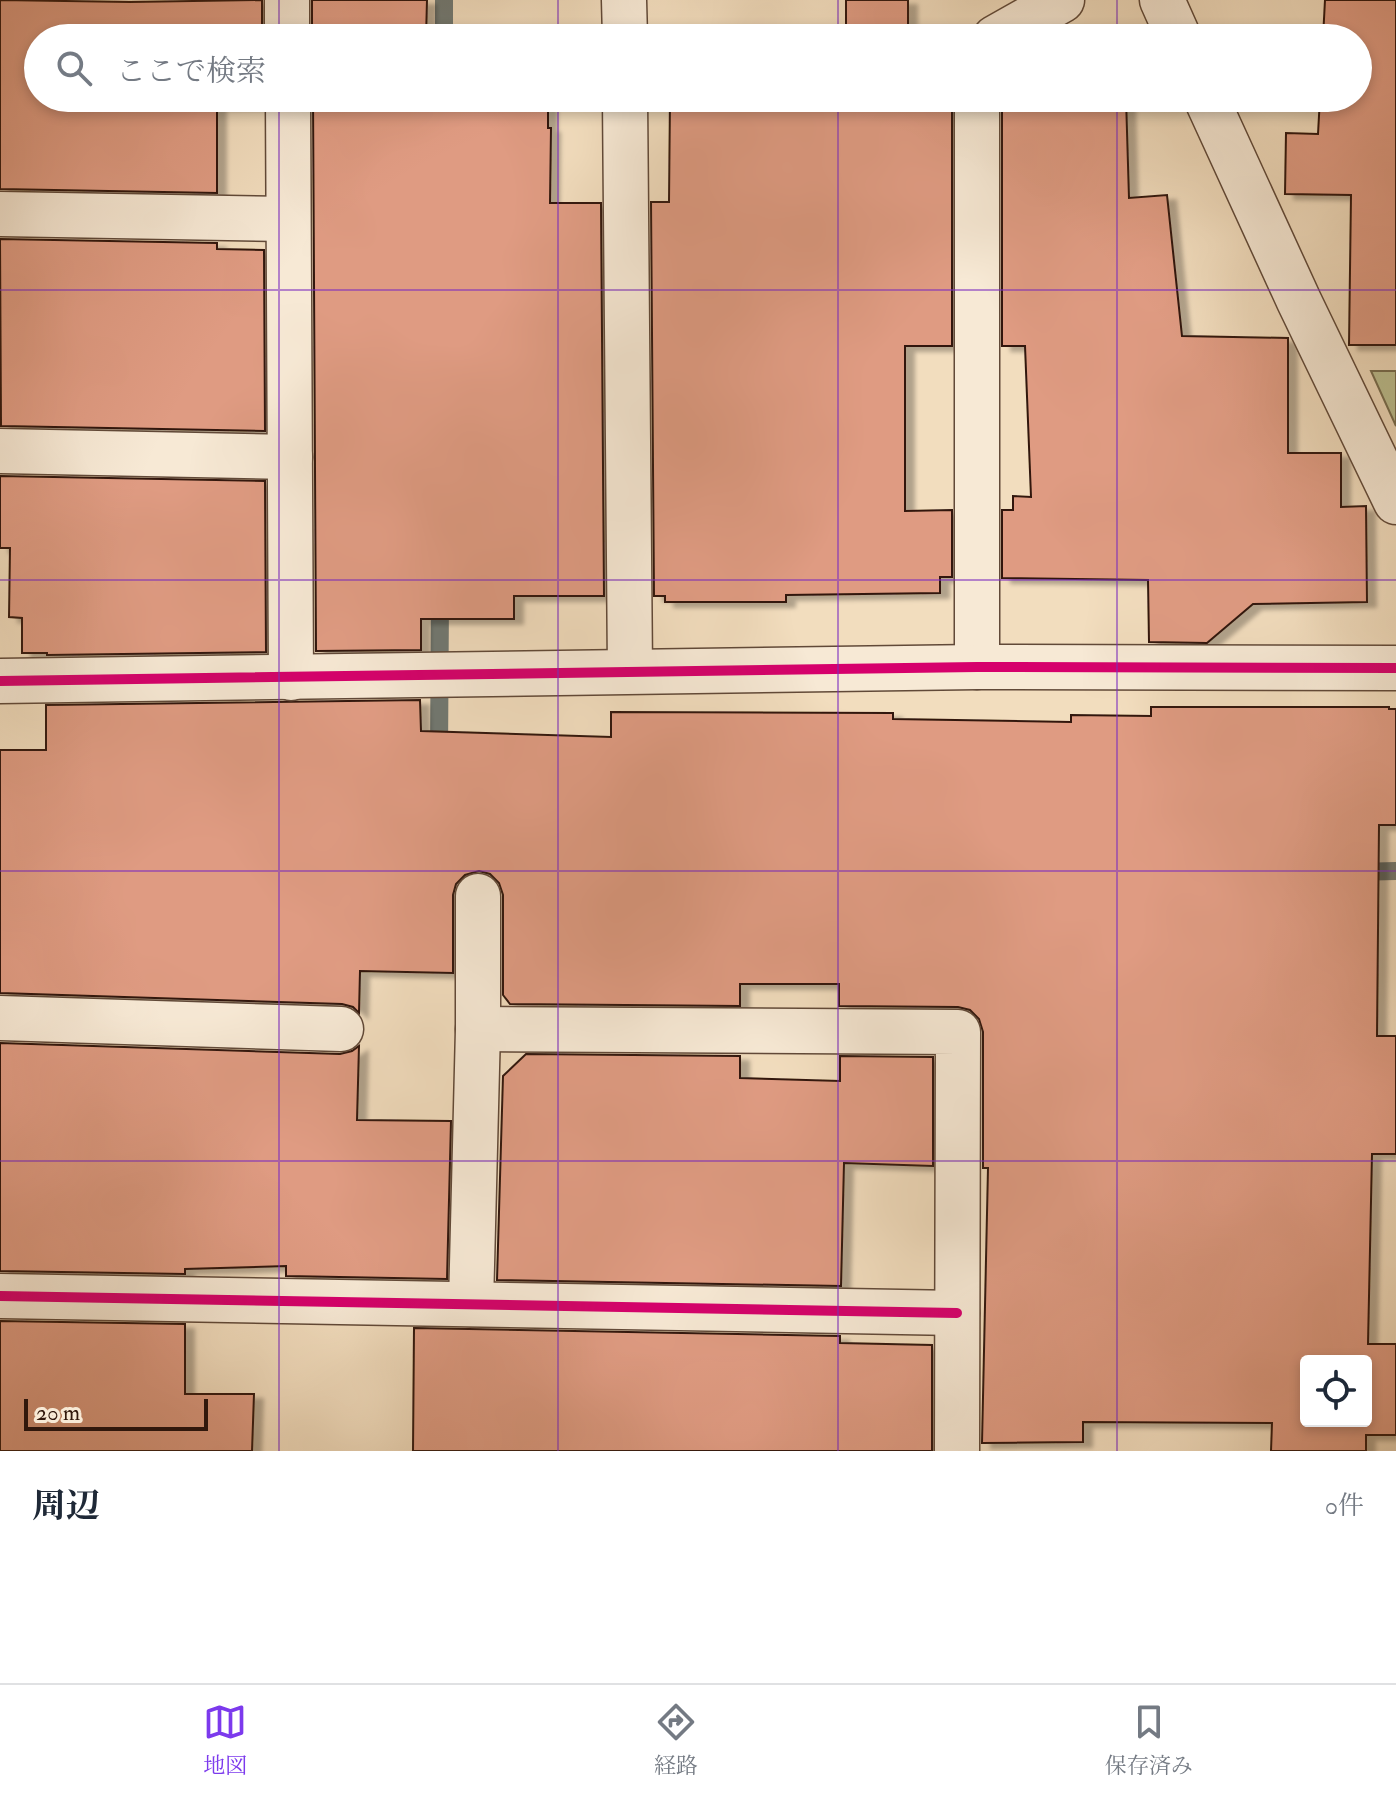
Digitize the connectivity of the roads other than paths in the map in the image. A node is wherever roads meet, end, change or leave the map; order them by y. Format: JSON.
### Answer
{"nodes":[{"id":1,"x":287,"y":0,"type":"edge"},
{"id":2,"x":624,"y":0,"type":"edge"},
{"id":3,"x":1062,"y":0,"type":"edge"},
{"id":4,"x":1162,"y":0,"type":"edge"},
{"id":5,"x":287,"y":24,"type":"edge"},
{"id":6,"x":625,"y":24,"type":"edge"},
{"id":7,"x":1020,"y":24,"type":"edge"},
{"id":8,"x":1173,"y":24,"type":"edge"},
{"id":9,"x":288,"y":112,"type":"edge"},
{"id":10,"x":625,"y":112,"type":"edge"},
{"id":11,"x":977,"y":112,"type":"edge"},
{"id":12,"x":1212,"y":112,"type":"edge"},
{"id":13,"x":0,"y":214,"type":"edge"},
{"id":14,"x":288,"y":219,"type":"junction"},
{"id":15,"x":0,"y":451,"type":"edge"},
{"id":16,"x":290,"y":457,"type":"junction"},
{"id":17,"x":1396,"y":502,"type":"edge"},
{"id":18,"x":977,"y":667,"type":"junction"},
{"id":19,"x":1396,"y":668,"type":"edge"},
{"id":20,"x":630,"y":671,"type":"junction"},
{"id":21,"x":291,"y":678,"type":"junction"},
{"id":22,"x":0,"y":681,"type":"edge"},
{"id":23,"x":478,"y":896,"type":"dead end"},
{"id":24,"x":0,"y":1018,"type":"edge"},
{"id":25,"x":341,"y":1029,"type":"dead end"},
{"id":26,"x":478,"y":1029,"type":"junction"},
{"id":27,"x":0,"y":1296,"type":"edge"},
{"id":28,"x":471,"y":1304,"type":"junction"},
{"id":29,"x":957,"y":1313,"type":"junction"},
{"id":30,"x":957,"y":1451,"type":"edge"}],
"edges":[{"from":1,"to":5,"type":"street"},
{"from":2,"to":6,"type":"street"},
{"from":3,"to":7,"type":"street"},
{"from":4,"to":8,"type":"street"},
{"from":9,"to":14,"type":"street"},
{"from":10,"to":20,"type":"street"},
{"from":11,"to":18,"type":"street"},
{"from":12,"to":17,"type":"street"},
{"from":13,"to":14,"type":"street"},
{"from":14,"to":16,"type":"street"},
{"from":15,"to":16,"type":"street"},
{"from":16,"to":21,"type":"street"},
{"from":18,"to":19,"type":"street"},
{"from":18,"to":20,"type":"street"},
{"from":20,"to":21,"type":"street"},
{"from":21,"to":22,"type":"street"},
{"from":23,"to":26,"type":"street"},
{"from":24,"to":25,"type":"street"},
{"from":26,"to":28,"type":"street"},
{"from":26,"to":29,"type":"street"},
{"from":27,"to":28,"type":"street"},
{"from":28,"to":29,"type":"street"},
{"from":29,"to":30,"type":"street"}]}
